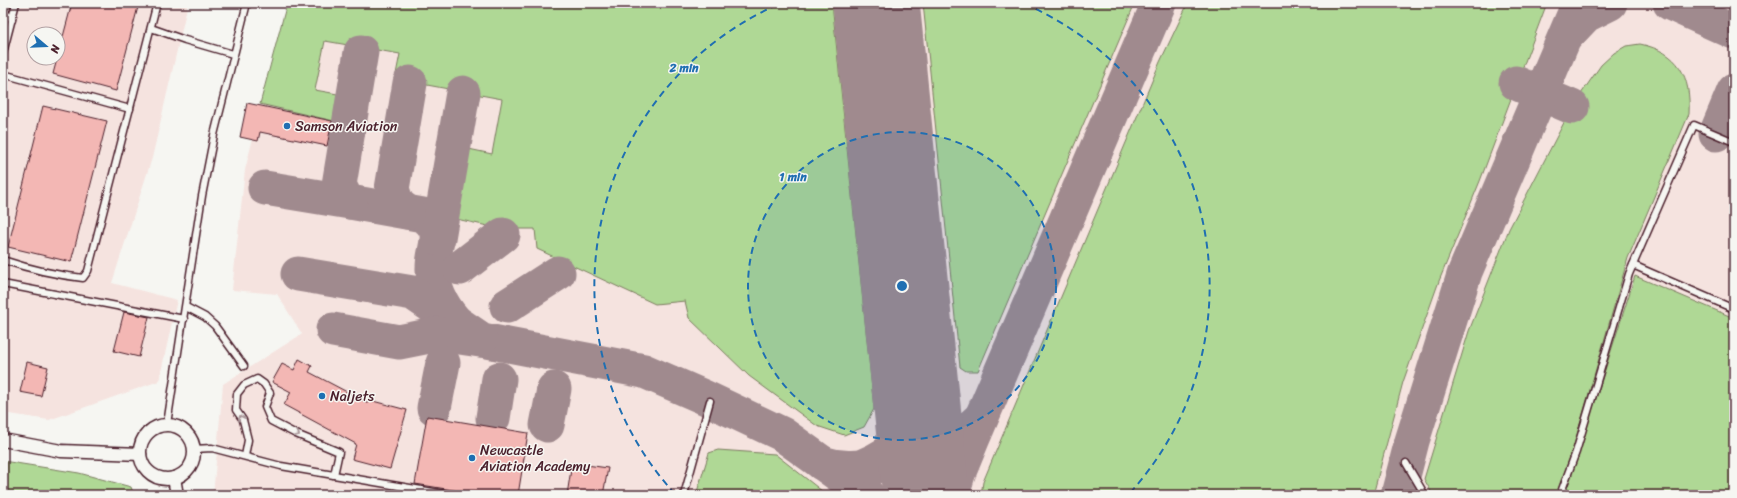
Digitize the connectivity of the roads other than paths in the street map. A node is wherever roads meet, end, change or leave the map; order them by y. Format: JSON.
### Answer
{"nodes":[{"id":1,"x":16,"y":3,"type":"edge"},
{"id":2,"x":158,"y":3,"type":"edge"},
{"id":3,"x":247,"y":3,"type":"edge"},
{"id":4,"x":3,"y":10,"type":"edge"},
{"id":5,"x":12,"y":20,"type":"junction"},
{"id":6,"x":151,"y":28,"type":"junction"},
{"id":7,"x":3,"y":53,"type":"edge"},
{"id":8,"x":233,"y":54,"type":"junction"},
{"id":9,"x":3,"y":74,"type":"edge"},
{"id":10,"x":130,"y":109,"type":"junction"},
{"id":11,"x":1734,"y":142,"type":"edge"},
{"id":12,"x":3,"y":260,"type":"edge"},
{"id":13,"x":1633,"y":265,"type":"junction"},
{"id":14,"x":3,"y":284,"type":"edge"},
{"id":15,"x":186,"y":307,"type":"junction"},
{"id":16,"x":1734,"y":309,"type":"edge"},
{"id":17,"x":184,"y":319,"type":"junction"},
{"id":18,"x":244,"y":366,"type":"dead end"},
{"id":19,"x":710,"y":401,"type":"dead end"},
{"id":20,"x":167,"y":424,"type":"junction"},
{"id":21,"x":3,"y":440,"type":"edge"},
{"id":22,"x":194,"y":449,"type":"junction"},
{"id":23,"x":140,"y":454,"type":"junction"},
{"id":24,"x":245,"y":456,"type":"junction"},
{"id":25,"x":1406,"y":463,"type":"dead end"},
{"id":26,"x":334,"y":475,"type":"junction"},
{"id":27,"x":174,"y":478,"type":"junction"},
{"id":28,"x":430,"y":493,"type":"edge"},
{"id":29,"x":177,"y":495,"type":"edge"},
{"id":30,"x":451,"y":495,"type":"edge"},
{"id":31,"x":684,"y":495,"type":"edge"},
{"id":32,"x":1426,"y":495,"type":"edge"},
{"id":33,"x":1560,"y":495,"type":"edge"}],
"edges":[{"from":1,"to":5,"type":"lane"},
{"from":2,"to":6,"type":"lane"},
{"from":3,"to":8,"type":"lane"},
{"from":4,"to":5,"type":"lane"},
{"from":5,"to":7,"type":"lane"},
{"from":6,"to":8,"type":"lane"},
{"from":6,"to":10,"type":"lane"},
{"from":8,"to":15,"type":"lane"},
{"from":9,"to":10,"type":"lane"},
{"from":10,"to":12,"type":"lane"},
{"from":11,"to":13,"type":"lane"},
{"from":13,"to":16,"type":"lane"},
{"from":13,"to":33,"type":"lane"},
{"from":14,"to":17,"type":"lane"},
{"from":15,"to":17,"type":"lane"},
{"from":15,"to":18,"type":"lane"},
{"from":17,"to":20,"type":"lane"},
{"from":19,"to":31,"type":"lane"},
{"from":20,"to":22,"type":"street"},
{"from":20,"to":23,"type":"street"},
{"from":21,"to":23,"type":"street"},
{"from":22,"to":24,"type":"lane"},
{"from":22,"to":27,"type":"street"},
{"from":23,"to":27,"type":"street"},
{"from":24,"to":26,"type":"lane"},
{"from":24,"to":26,"type":"lane","one_way":true},
{"from":25,"to":32,"type":"lane"},
{"from":26,"to":28,"type":"lane"},
{"from":27,"to":29,"type":"street"},
{"from":28,"to":30,"type":"lane"}]}
